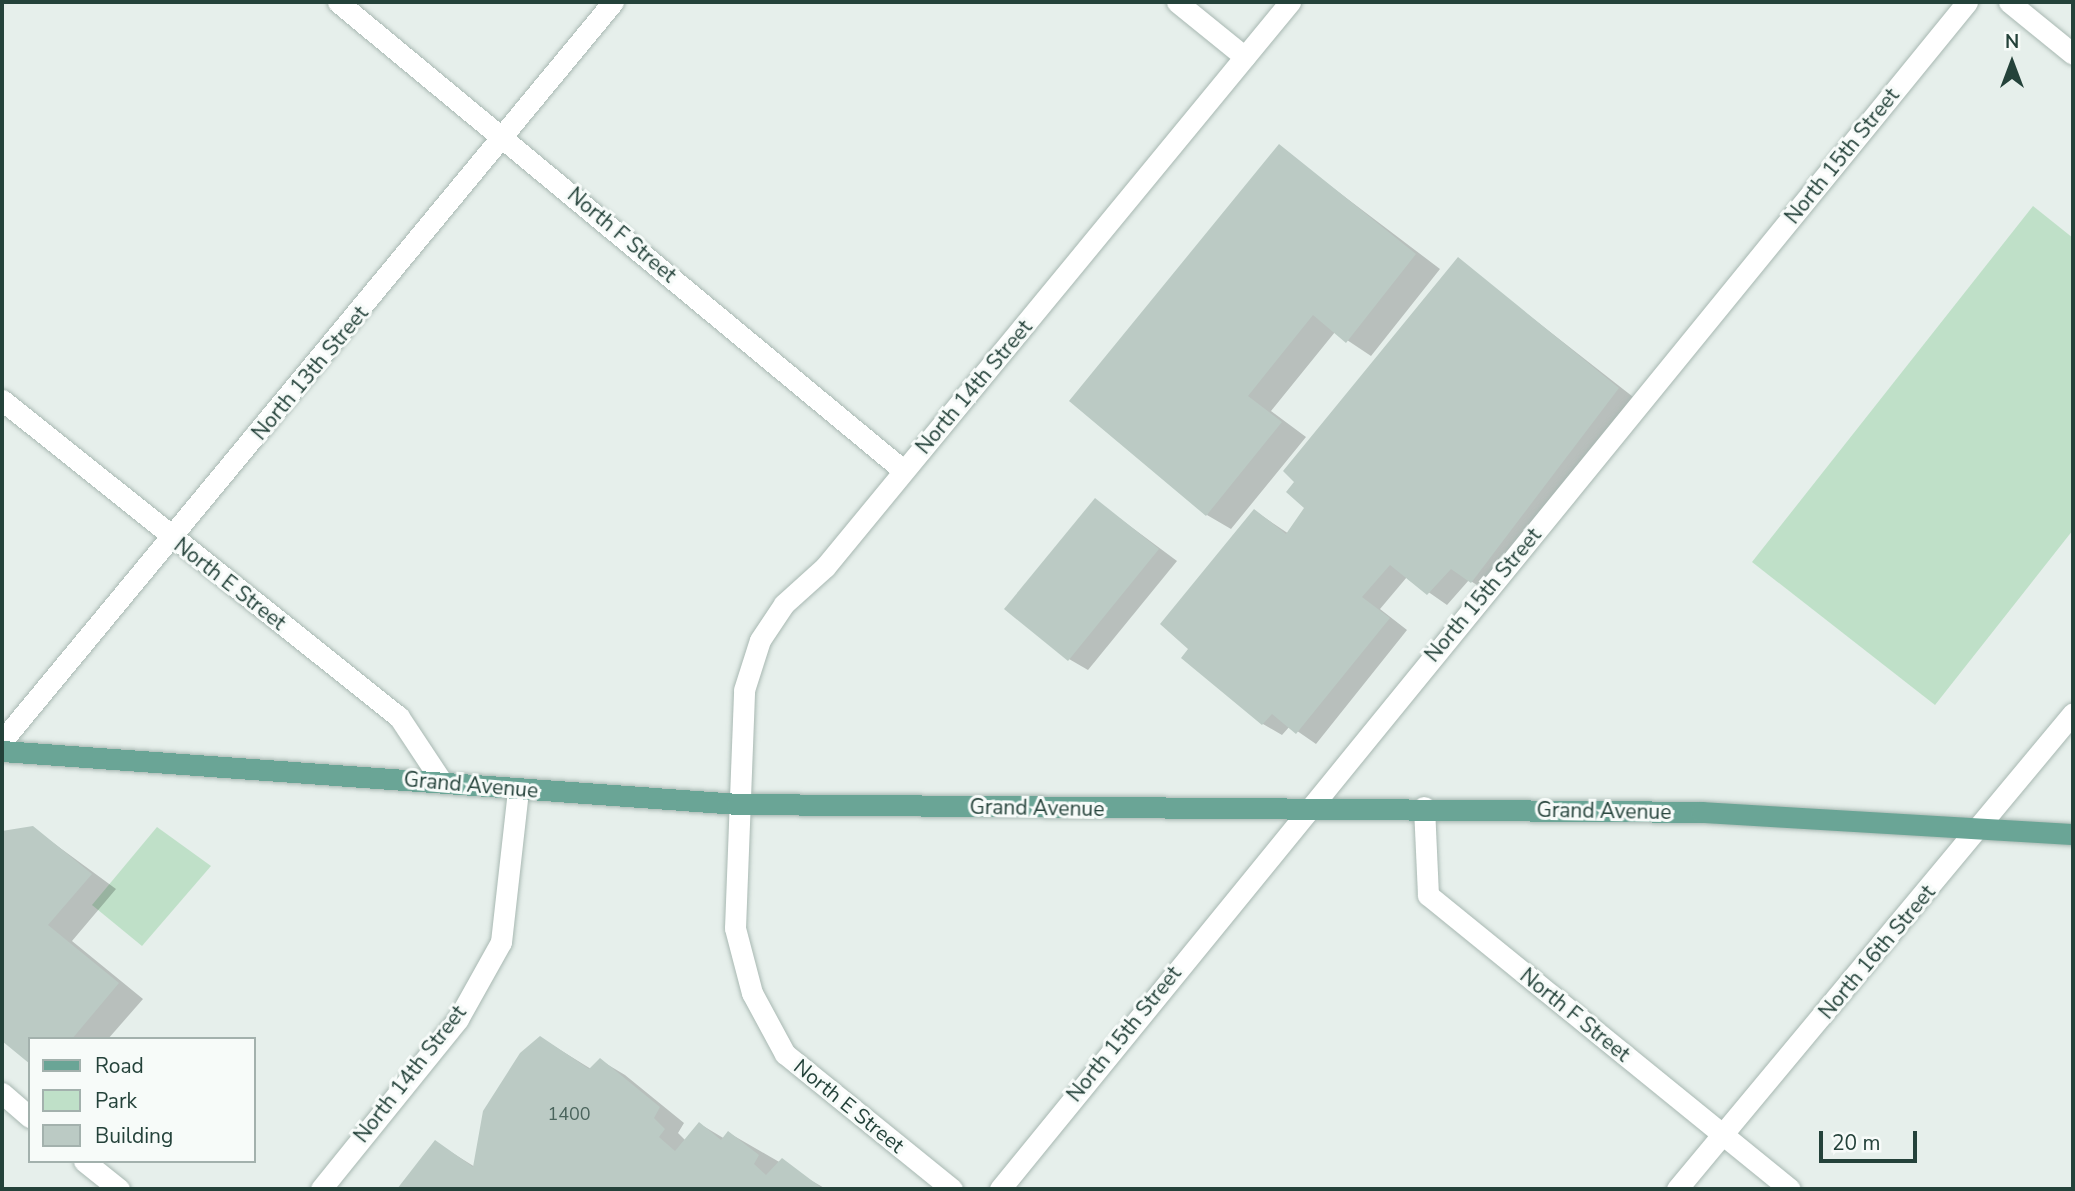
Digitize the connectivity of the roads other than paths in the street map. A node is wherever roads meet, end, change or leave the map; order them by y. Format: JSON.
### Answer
{"nodes":[{"id":1,"x":338,"y":2,"type":"edge"},
{"id":2,"x":613,"y":2,"type":"edge"},
{"id":3,"x":1177,"y":2,"type":"edge"},
{"id":4,"x":1290,"y":2,"type":"edge"},
{"id":5,"x":1967,"y":2,"type":"edge"},
{"id":6,"x":2009,"y":2,"type":"edge"},
{"id":7,"x":2073,"y":54,"type":"edge"},
{"id":8,"x":1245,"y":57,"type":"junction"},
{"id":9,"x":503,"y":136,"type":"junction"},
{"id":10,"x":2,"y":400,"type":"edge"},
{"id":11,"x":904,"y":470,"type":"junction"},
{"id":12,"x":173,"y":540,"type":"junction"},
{"id":13,"x":2073,"y":713,"type":"edge"},
{"id":14,"x":2,"y":741,"type":"edge"},
{"id":15,"x":2,"y":751,"type":"edge"},
{"id":16,"x":442,"y":782,"type":"junction"},
{"id":17,"x":518,"y":790,"type":"junction"},
{"id":18,"x":737,"y":804,"type":"junction"},
{"id":19,"x":1424,"y":807,"type":"junction"},
{"id":20,"x":1301,"y":812,"type":"junction"},
{"id":21,"x":1980,"y":830,"type":"junction"},
{"id":22,"x":2073,"y":834,"type":"edge"},
{"id":23,"x":2,"y":1093,"type":"edge"},
{"id":24,"x":28,"y":1114,"type":"edge"},
{"id":25,"x":1722,"y":1135,"type":"junction"},
{"id":26,"x":86,"y":1163,"type":"edge"},
{"id":27,"x":119,"y":1189,"type":"edge"},
{"id":28,"x":321,"y":1189,"type":"edge"},
{"id":29,"x":952,"y":1189,"type":"edge"},
{"id":30,"x":1000,"y":1189,"type":"edge"},
{"id":31,"x":1678,"y":1189,"type":"edge"},
{"id":32,"x":1790,"y":1189,"type":"edge"}],
"edges":[{"from":1,"to":9,"type":"street","name":"North F Street"},
{"from":2,"to":9,"type":"street","name":"North 13th Street"},
{"from":3,"to":8,"type":"street"},
{"from":4,"to":8,"type":"street","name":"North 14th Street"},
{"from":5,"to":20,"type":"street","name":"North 15th Street"},
{"from":6,"to":7,"type":"street"},
{"from":8,"to":11,"type":"street","name":"North 14th Street"},
{"from":9,"to":11,"type":"street","name":"North F Street"},
{"from":9,"to":12,"type":"street","name":"North 13th Street"},
{"from":10,"to":12,"type":"street","name":"North E Street"},
{"from":11,"to":18,"type":"street","name":"North 14th Street"},
{"from":12,"to":14,"type":"street","name":"North 13th Street"},
{"from":12,"to":16,"type":"street","name":"North E Street"},
{"from":13,"to":21,"type":"street","name":"North 16th Street"},
{"from":15,"to":16,"type":"main road","name":"Grand Avenue"},
{"from":16,"to":17,"type":"main road","name":"Grand Avenue"},
{"from":17,"to":18,"type":"main road","name":"Grand Avenue"},
{"from":17,"to":28,"type":"street","name":"North 14th Street"},
{"from":18,"to":20,"type":"main road","name":"Grand Avenue"},
{"from":18,"to":29,"type":"street","name":"North E Street"},
{"from":19,"to":20,"type":"main road","name":"Grand Avenue"},
{"from":19,"to":21,"type":"main road","name":"Grand Avenue"},
{"from":19,"to":25,"type":"street","name":"North F Street"},
{"from":20,"to":30,"type":"street","name":"North 15th Street"},
{"from":21,"to":22,"type":"main road","name":"Grand Avenue"},
{"from":21,"to":25,"type":"street","name":"North 16th Street"},
{"from":23,"to":24,"type":"street"},
{"from":25,"to":31,"type":"street","name":"North 16th Street"},
{"from":25,"to":32,"type":"street","name":"North F Street"},
{"from":26,"to":27,"type":"street"}]}
